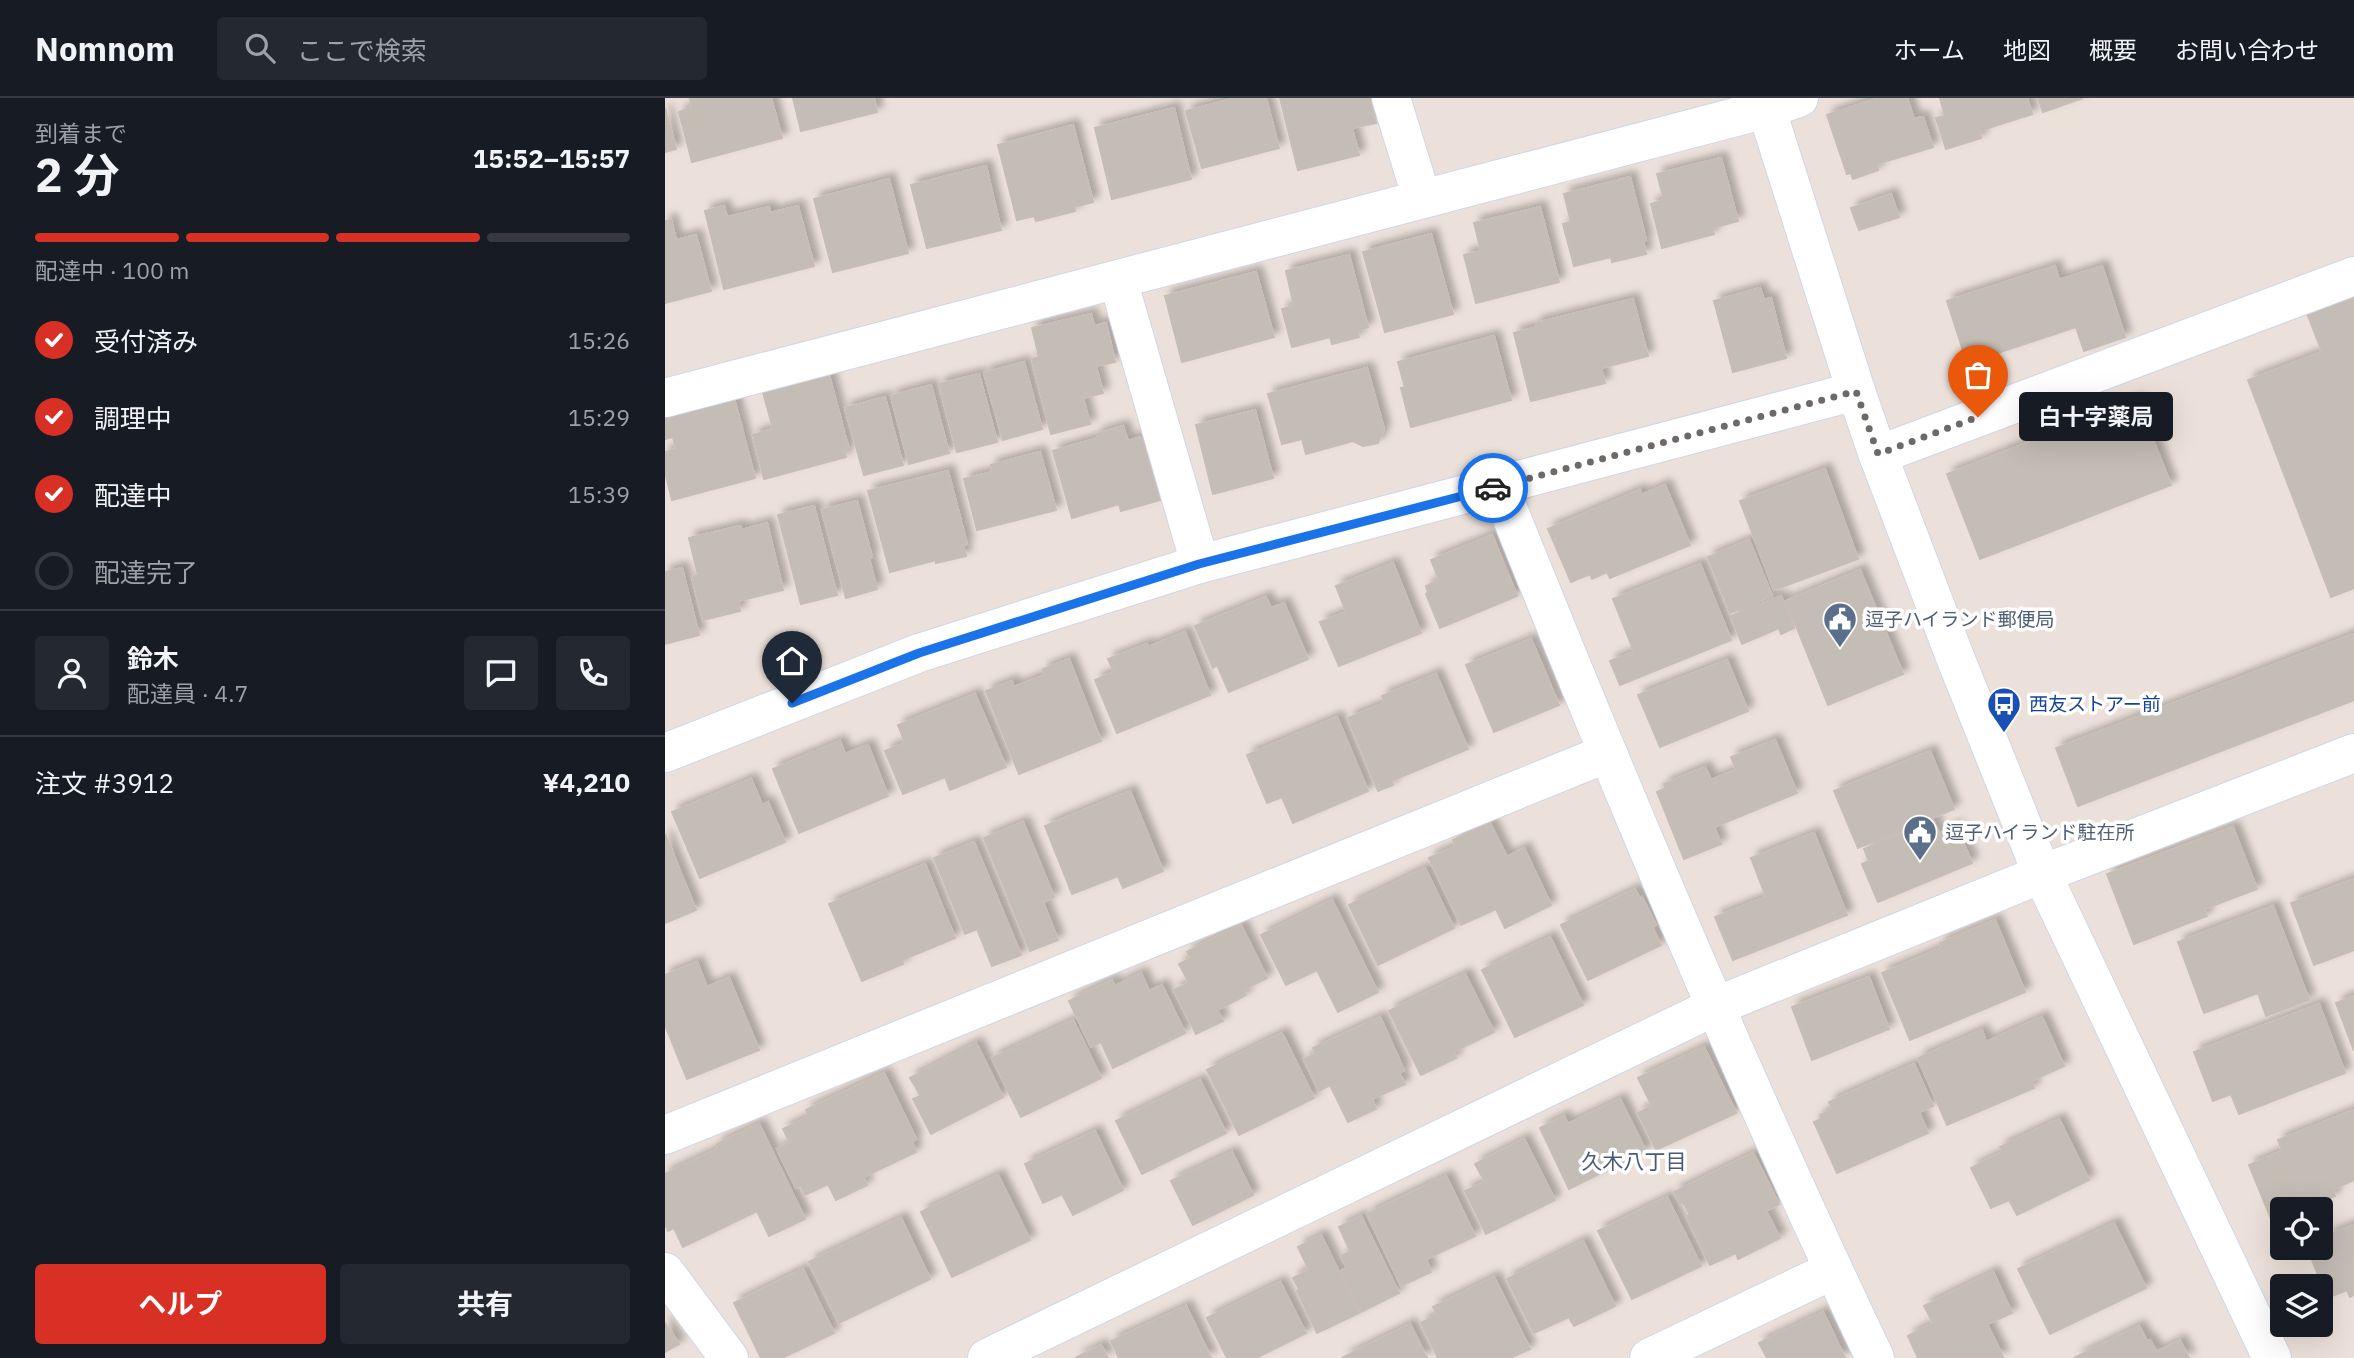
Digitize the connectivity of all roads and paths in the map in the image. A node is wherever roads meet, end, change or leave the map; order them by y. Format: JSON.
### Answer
{"nodes":[{"id":1,"x":1391,"y":98,"type":"edge"},
{"id":2,"x":1776,"y":102,"type":"edge"},
{"id":3,"x":1422,"y":200,"type":"junction"},
{"id":4,"x":2354,"y":276,"type":"edge"},
{"id":5,"x":1118,"y":280,"type":"junction"},
{"id":6,"x":1856,"y":391,"type":"junction"},
{"id":7,"x":665,"y":398,"type":"edge"},
{"id":8,"x":1878,"y":454,"type":"junction"},
{"id":9,"x":1499,"y":486,"type":"junction"},
{"id":10,"x":1199,"y":564,"type":"junction"},
{"id":11,"x":665,"y":753,"type":"edge"},
{"id":12,"x":1608,"y":753,"type":"junction"},
{"id":13,"x":2354,"y":753,"type":"edge"},
{"id":14,"x":2042,"y":874,"type":"junction"},
{"id":15,"x":1716,"y":1006,"type":"junction"},
{"id":16,"x":665,"y":1135,"type":"edge"},
{"id":17,"x":1833,"y":1270,"type":"junction"},
{"id":18,"x":665,"y":1272,"type":"edge"},
{"id":19,"x":729,"y":1358,"type":"edge"},
{"id":20,"x":988,"y":1358,"type":"edge"},
{"id":21,"x":1649,"y":1358,"type":"edge"},
{"id":22,"x":1875,"y":1358,"type":"edge"},
{"id":23,"x":2272,"y":1358,"type":"edge"}],
"edges":[{"from":1,"to":3,"type":"street"},
{"from":2,"to":3,"type":"street"},
{"from":2,"to":6,"type":"street"},
{"from":3,"to":5,"type":"street"},
{"from":4,"to":8,"type":"street"},
{"from":5,"to":7,"type":"street"},
{"from":5,"to":10,"type":"street"},
{"from":6,"to":8,"type":"street"},
{"from":6,"to":9,"type":"street"},
{"from":8,"to":14,"type":"street"},
{"from":9,"to":10,"type":"street"},
{"from":9,"to":12,"type":"street"},
{"from":10,"to":11,"type":"street"},
{"from":12,"to":15,"type":"street"},
{"from":12,"to":16,"type":"street"},
{"from":13,"to":14,"type":"street"},
{"from":14,"to":15,"type":"street"},
{"from":14,"to":23,"type":"street"},
{"from":15,"to":17,"type":"street"},
{"from":15,"to":20,"type":"street"},
{"from":17,"to":21,"type":"street"},
{"from":17,"to":22,"type":"street"},
{"from":18,"to":19,"type":"street"}]}
